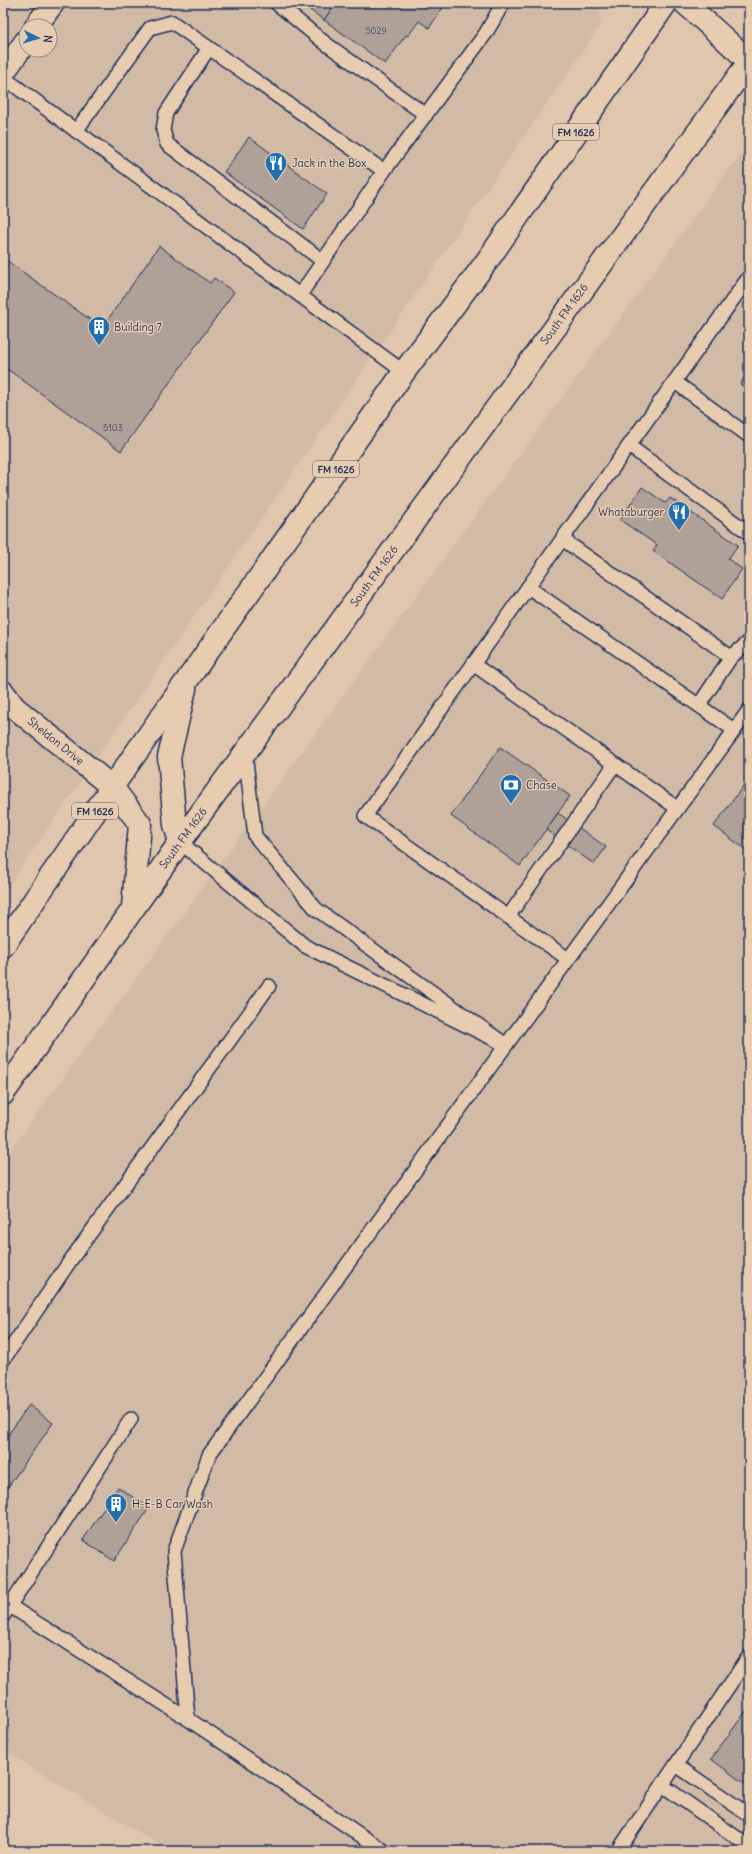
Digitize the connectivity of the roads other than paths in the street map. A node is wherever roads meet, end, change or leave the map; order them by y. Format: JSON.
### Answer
{"nodes":[{"id":1,"x":53,"y":3,"type":"edge"},
{"id":2,"x":503,"y":3,"type":"edge"},
{"id":3,"x":666,"y":3,"type":"edge"},
{"id":4,"x":685,"y":3,"type":"edge"},
{"id":5,"x":278,"y":4,"type":"edge"},
{"id":6,"x":42,"y":18,"type":"edge"},
{"id":7,"x":209,"y":48,"type":"junction"},
{"id":8,"x":18,"y":52,"type":"edge"},
{"id":9,"x":749,"y":62,"type":"edge"},
{"id":10,"x":3,"y":73,"type":"edge"},
{"id":11,"x":3,"y":77,"type":"edge"},
{"id":12,"x":426,"y":115,"type":"junction"},
{"id":13,"x":76,"y":131,"type":"junction"},
{"id":14,"x":384,"y":171,"type":"junction"},
{"id":15,"x":323,"y":261,"type":"junction"},
{"id":16,"x":749,"y":277,"type":"edge"},
{"id":17,"x":300,"y":295,"type":"junction"},
{"id":18,"x":404,"y":372,"type":"junction"},
{"id":19,"x":675,"y":382,"type":"junction"},
{"id":20,"x":749,"y":436,"type":"edge"},
{"id":21,"x":628,"y":446,"type":"junction"},
{"id":22,"x":749,"y":533,"type":"edge"},
{"id":23,"x":562,"y":539,"type":"junction"},
{"id":24,"x":528,"y":587,"type":"junction"},
{"id":25,"x":749,"y":642,"type":"edge"},
{"id":26,"x":731,"y":657,"type":"junction"},
{"id":27,"x":473,"y":664,"type":"junction"},
{"id":28,"x":188,"y":678,"type":"junction"},
{"id":29,"x":3,"y":692,"type":"edge"},
{"id":30,"x":699,"y":705,"type":"junction"},
{"id":31,"x":749,"y":710,"type":"edge"},
{"id":32,"x":734,"y":730,"type":"junction"},
{"id":33,"x":245,"y":753,"type":"junction"},
{"id":34,"x":614,"y":764,"type":"junction"},
{"id":35,"x":112,"y":787,"type":"junction"},
{"id":36,"x":677,"y":808,"type":"junction"},
{"id":37,"x":180,"y":842,"type":"junction"},
{"id":38,"x":133,"y":908,"type":"junction"},
{"id":39,"x":508,"y":917,"type":"junction"},
{"id":40,"x":3,"y":946,"type":"edge"},
{"id":41,"x":568,"y":959,"type":"junction"},
{"id":42,"x":269,"y":986,"type":"dead end"},
{"id":43,"x":506,"y":1046,"type":"junction"},
{"id":44,"x":3,"y":1094,"type":"edge"},
{"id":45,"x":3,"y":1360,"type":"edge"},
{"id":46,"x":131,"y":1419,"type":"dead end"},
{"id":47,"x":6,"y":1611,"type":"edge"},
{"id":48,"x":749,"y":1656,"type":"edge"},
{"id":49,"x":188,"y":1719,"type":"junction"},
{"id":50,"x":676,"y":1765,"type":"junction"},
{"id":51,"x":662,"y":1785,"type":"junction"},
{"id":52,"x":749,"y":1815,"type":"edge"},
{"id":53,"x":384,"y":1851,"type":"edge"},
{"id":54,"x":618,"y":1851,"type":"edge"},
{"id":55,"x":748,"y":1851,"type":"edge"}],
"edges":[{"from":1,"to":6,"type":"main road"},
{"from":2,"to":12,"type":"lane"},
{"from":3,"to":18,"type":"main road","number":"FM 1626"},
{"from":4,"to":9,"type":"main road"},
{"from":5,"to":12,"type":"lane"},
{"from":7,"to":13,"type":"lane"},
{"from":7,"to":14,"type":"lane"},
{"from":7,"to":15,"type":"lane"},
{"from":8,"to":10,"type":"main road"},
{"from":9,"to":33,"type":"main road","name":"South FM 1626"},
{"from":11,"to":13,"type":"lane"},
{"from":12,"to":14,"type":"lane"},
{"from":13,"to":17,"type":"lane"},
{"from":14,"to":15,"type":"lane"},
{"from":15,"to":17,"type":"lane"},
{"from":16,"to":19,"type":"lane"},
{"from":17,"to":18,"type":"lane"},
{"from":18,"to":28,"type":"main road","number":"FM 1626"},
{"from":19,"to":20,"type":"lane"},
{"from":19,"to":21,"type":"lane"},
{"from":21,"to":22,"type":"lane"},
{"from":21,"to":23,"type":"lane"},
{"from":23,"to":24,"type":"lane"},
{"from":23,"to":26,"type":"lane"},
{"from":24,"to":27,"type":"lane"},
{"from":24,"to":30,"type":"lane"},
{"from":25,"to":26,"type":"lane"},
{"from":26,"to":30,"type":"lane"},
{"from":27,"to":34,"type":"lane"},
{"from":27,"to":39,"type":"lane"},
{"from":28,"to":35,"type":"main road","number":"FM 1626"},
{"from":28,"to":37,"type":"main road"},
{"from":29,"to":35,"type":"main road","name":"Sheldon Drive"},
{"from":30,"to":32,"type":"lane"},
{"from":31,"to":32,"type":"lane"},
{"from":32,"to":36,"type":"lane"},
{"from":33,"to":37,"type":"main road","name":"South FM 1626"},
{"from":33,"to":43,"type":"lane"},
{"from":34,"to":36,"type":"lane"},
{"from":34,"to":39,"type":"lane"},
{"from":35,"to":38,"type":"main road","name":"Sheldon Drive"},
{"from":35,"to":40,"type":"main road","number":"FM 1626"},
{"from":36,"to":41,"type":"lane"},
{"from":37,"to":38,"type":"main road","name":"South FM 1626"},
{"from":37,"to":43,"type":"lane"},
{"from":38,"to":44,"type":"main road","name":"South FM 1626"},
{"from":39,"to":41,"type":"lane"},
{"from":41,"to":43,"type":"lane"},
{"from":42,"to":45,"type":"lane"},
{"from":43,"to":49,"type":"lane"},
{"from":46,"to":47,"type":"lane"},
{"from":47,"to":49,"type":"lane"},
{"from":48,"to":50,"type":"lane"},
{"from":49,"to":53,"type":"lane"},
{"from":50,"to":51,"type":"lane"},
{"from":50,"to":52,"type":"lane"},
{"from":51,"to":54,"type":"lane"},
{"from":51,"to":55,"type":"lane"}]}
